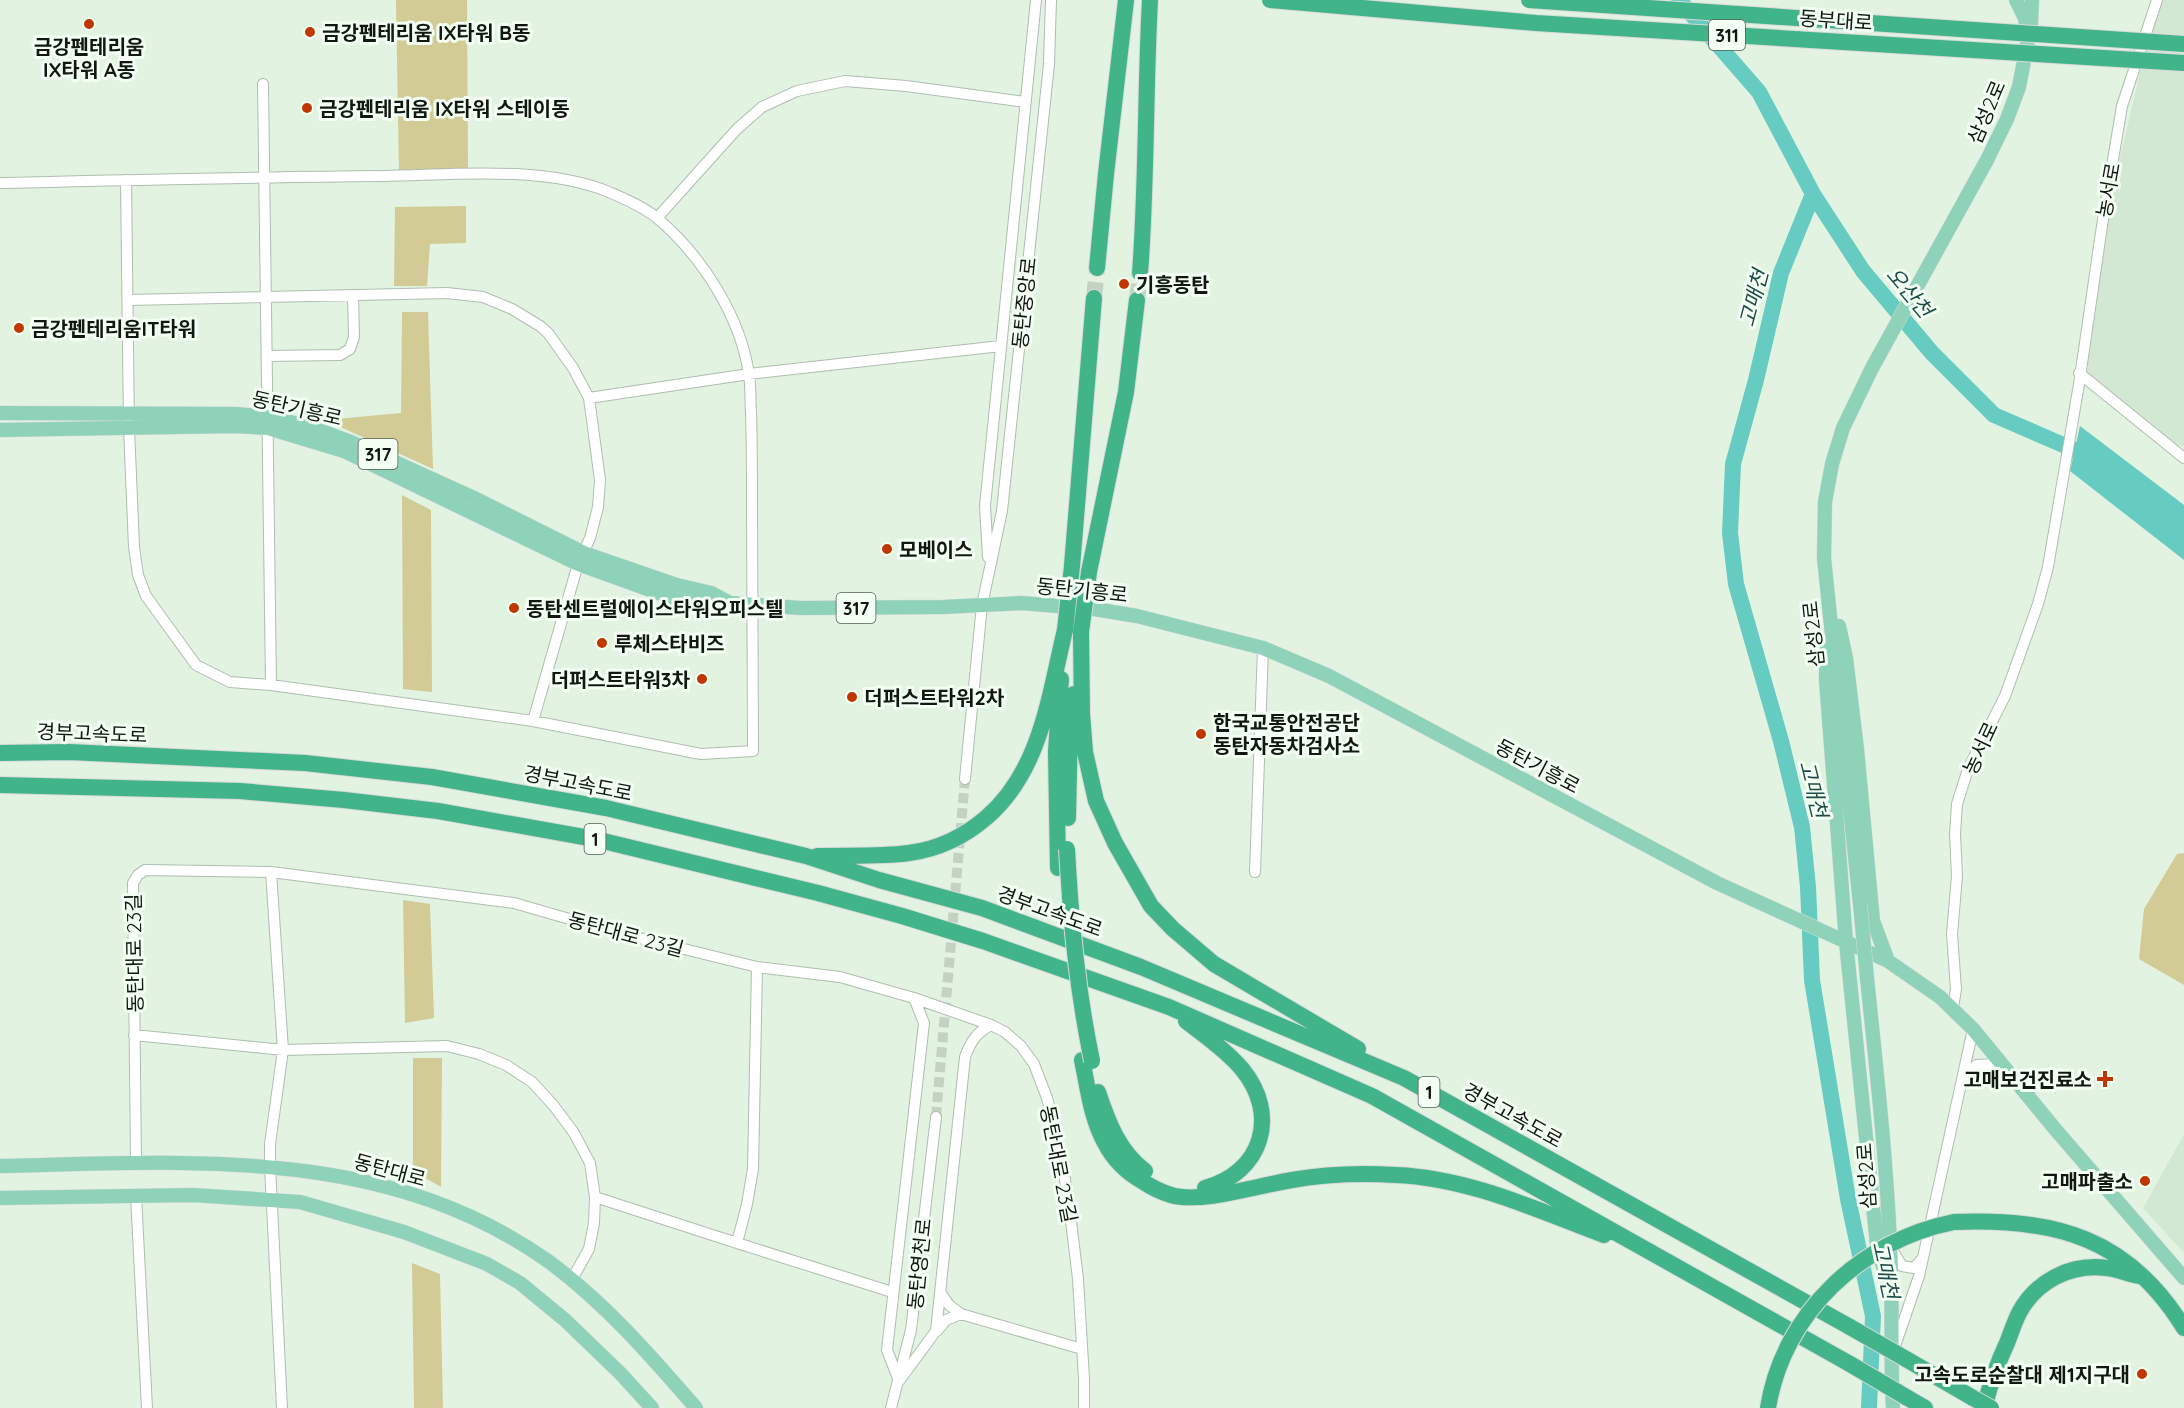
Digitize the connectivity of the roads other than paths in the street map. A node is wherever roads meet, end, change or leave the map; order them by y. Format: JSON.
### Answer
{"nodes":[{"id":1,"x":1036,"y":0,"type":"edge"},
{"id":2,"x":1051,"y":0,"type":"edge"},
{"id":3,"x":1150,"y":0,"type":"edge"},
{"id":4,"x":1270,"y":0,"type":"edge"},
{"id":5,"x":1529,"y":0,"type":"edge"},
{"id":6,"x":2016,"y":0,"type":"edge"},
{"id":7,"x":2032,"y":0,"type":"edge"},
{"id":8,"x":2157,"y":0,"type":"edge"},
{"id":9,"x":1126,"y":1,"type":"edge"},
{"id":10,"x":2028,"y":38,"type":"junction"},
{"id":11,"x":2184,"y":44,"type":"edge"},
{"id":12,"x":2184,"y":63,"type":"edge"},
{"id":13,"x":263,"y":84,"type":"dead end"},
{"id":14,"x":1025,"y":102,"type":"junction"},
{"id":15,"x":265,"y":177,"type":"junction"},
{"id":16,"x":126,"y":180,"type":"junction"},
{"id":17,"x":0,"y":183,"type":"edge"},
{"id":18,"x":657,"y":218,"type":"junction"},
{"id":19,"x":1097,"y":268,"type":"tunnel mouth"},
{"id":20,"x":1140,"y":273,"type":"tunnel mouth"},
{"id":21,"x":353,"y":295,"type":"junction"},
{"id":22,"x":266,"y":296,"type":"junction"},
{"id":23,"x":1094,"y":298,"type":"tunnel mouth"},
{"id":24,"x":128,"y":300,"type":"junction"},
{"id":25,"x":1137,"y":300,"type":"tunnel mouth"},
{"id":26,"x":1001,"y":346,"type":"junction"},
{"id":27,"x":267,"y":356,"type":"junction"},
{"id":28,"x":749,"y":374,"type":"junction"},
{"id":29,"x":2079,"y":379,"type":"junction"},
{"id":30,"x":589,"y":398,"type":"junction"},
{"id":31,"x":0,"y":413,"type":"edge"},
{"id":32,"x":129,"y":413,"type":"junction"},
{"id":33,"x":268,"y":423,"type":"junction"},
{"id":34,"x":129,"y":428,"type":"junction"},
{"id":35,"x":0,"y":430,"type":"edge"},
{"id":36,"x":2184,"y":458,"type":"edge"},
{"id":37,"x":1824,"y":558,"type":"junction"},
{"id":38,"x":581,"y":559,"type":"junction"},
{"id":39,"x":988,"y":573,"type":"junction"},
{"id":40,"x":753,"y":605,"type":"junction"},
{"id":41,"x":982,"y":605,"type":"junction"},
{"id":42,"x":1073,"y":631,"type":"junction"},
{"id":43,"x":1263,"y":648,"type":"junction"},
{"id":44,"x":271,"y":685,"type":"junction"},
{"id":45,"x":533,"y":721,"type":"junction"},
{"id":46,"x":0,"y":753,"type":"edge"},
{"id":47,"x":965,"y":779,"type":"tunnel mouth"},
{"id":48,"x":0,"y":785,"type":"edge"},
{"id":49,"x":806,"y":856,"type":"junction"},
{"id":50,"x":271,"y":872,"type":"junction"},
{"id":51,"x":1255,"y":872,"type":"dead end"},
{"id":52,"x":1841,"y":940,"type":"junction"},
{"id":53,"x":1887,"y":962,"type":"junction"},
{"id":54,"x":757,"y":967,"type":"junction"},
{"id":55,"x":914,"y":998,"type":"junction"},
{"id":56,"x":1169,"y":1007,"type":"junction"},
{"id":57,"x":1953,"y":1008,"type":"junction"},
{"id":58,"x":991,"y":1025,"type":"junction"},
{"id":59,"x":1973,"y":1029,"type":"junction"},
{"id":60,"x":134,"y":1035,"type":"junction"},
{"id":61,"x":283,"y":1050,"type":"junction"},
{"id":62,"x":1087,"y":1061,"type":"junction"},
{"id":63,"x":2004,"y":1067,"type":"junction"},
{"id":64,"x":1404,"y":1078,"type":"junction"},
{"id":65,"x":1962,"y":1082,"type":"junction"},
{"id":66,"x":936,"y":1117,"type":"tunnel mouth"},
{"id":67,"x":136,"y":1163,"type":"junction"},
{"id":68,"x":0,"y":1166,"type":"edge"},
{"id":69,"x":270,"y":1166,"type":"junction"},
{"id":70,"x":136,"y":1196,"type":"junction"},
{"id":71,"x":595,"y":1197,"type":"junction"},
{"id":72,"x":0,"y":1198,"type":"edge"},
{"id":73,"x":272,"y":1200,"type":"junction"},
{"id":74,"x":737,"y":1243,"type":"junction"},
{"id":75,"x":1890,"y":1246,"type":"junction"},
{"id":76,"x":1650,"y":1251,"type":"junction"},
{"id":77,"x":1924,"y":1254,"type":"junction"},
{"id":78,"x":2145,"y":1278,"type":"junction"},
{"id":79,"x":2184,"y":1278,"type":"edge"},
{"id":80,"x":571,"y":1281,"type":"junction"},
{"id":81,"x":892,"y":1292,"type":"junction"},
{"id":82,"x":940,"y":1292,"type":"junction"},
{"id":83,"x":1891,"y":1296,"type":"junction"},
{"id":84,"x":961,"y":1314,"type":"junction"},
{"id":85,"x":2184,"y":1328,"type":"edge"},
{"id":86,"x":936,"y":1331,"type":"junction"},
{"id":87,"x":1082,"y":1349,"type":"junction"},
{"id":88,"x":1898,"y":1359,"type":"junction"},
{"id":89,"x":899,"y":1381,"type":"junction"},
{"id":90,"x":1979,"y":1403,"type":"edge"},
{"id":91,"x":648,"y":1406,"type":"edge"},
{"id":92,"x":147,"y":1408,"type":"edge"},
{"id":93,"x":282,"y":1408,"type":"edge"},
{"id":94,"x":696,"y":1408,"type":"edge"},
{"id":95,"x":891,"y":1408,"type":"edge"},
{"id":96,"x":1084,"y":1408,"type":"edge"},
{"id":97,"x":1768,"y":1408,"type":"edge"},
{"id":98,"x":1893,"y":1408,"type":"edge"},
{"id":99,"x":1925,"y":1408,"type":"edge"},
{"id":100,"x":1990,"y":1408,"type":"edge"}],
"edges":[{"from":1,"to":14,"type":"street"},
{"from":2,"to":39,"type":"street","name":"동탄중앙로"},
{"from":3,"to":20,"type":"highway"},
{"from":4,"to":12,"type":"highway","name":"동부대로","number":"311","bridge":true},
{"from":5,"to":11,"type":"highway","name":"동부대로","number":"311","bridge":true},
{"from":6,"to":10,"type":"main road"},
{"from":7,"to":10,"type":"main road","name":"삼성2로"},
{"from":8,"to":29,"type":"street","name":"농서로"},
{"from":9,"to":19,"type":"highway"},
{"from":10,"to":37,"type":"main road","name":"삼성2로"},
{"from":13,"to":15,"type":"street"},
{"from":14,"to":18,"type":"street"},
{"from":14,"to":26,"type":"street"},
{"from":15,"to":16,"type":"street"},
{"from":15,"to":18,"type":"street"},
{"from":15,"to":22,"type":"street"},
{"from":16,"to":17,"type":"street"},
{"from":16,"to":24,"type":"street"},
{"from":18,"to":28,"type":"street"},
{"from":21,"to":22,"type":"street"},
{"from":21,"to":27,"type":"street"},
{"from":21,"to":30,"type":"street"},
{"from":22,"to":24,"type":"street"},
{"from":22,"to":27,"type":"street"},
{"from":23,"to":42,"type":"highway","bridge":true},
{"from":24,"to":32,"type":"street"},
{"from":25,"to":42,"type":"highway","bridge":true},
{"from":26,"to":28,"type":"street"},
{"from":26,"to":39,"type":"street"},
{"from":27,"to":33,"type":"street"},
{"from":28,"to":30,"type":"street"},
{"from":28,"to":40,"type":"street"},
{"from":29,"to":36,"type":"street"},
{"from":29,"to":57,"type":"street","name":"농서로"},
{"from":30,"to":38,"type":"street"},
{"from":31,"to":32,"type":"main road","name":"동탄기흥로","number":"317"},
{"from":32,"to":33,"type":"main road","name":"동탄기흥로","number":"317"},
{"from":32,"to":34,"type":"street"},
{"from":33,"to":34,"type":"main road","name":"동탄기흥로","number":"317"},
{"from":33,"to":38,"type":"main road","name":"동탄기흥로","number":"317"},
{"from":33,"to":44,"type":"street"},
{"from":34,"to":35,"type":"main road","name":"동탄기흥로","number":"317"},
{"from":34,"to":44,"type":"street"},
{"from":37,"to":52,"type":"main road"},
{"from":37,"to":53,"type":"main road"},
{"from":37,"to":75,"type":"main road","name":"삼성2로","bridge":true},
{"from":38,"to":40,"type":"main road","name":"동탄기흥로","number":"317"},
{"from":38,"to":45,"type":"street"},
{"from":39,"to":41,"type":"street","name":"동탄중앙로"},
{"from":40,"to":41,"type":"main road","name":"동탄기흥로","number":"317"},
{"from":40,"to":45,"type":"street"},
{"from":41,"to":43,"type":"main road","name":"동탄기흥로","number":"317"},
{"from":41,"to":47,"type":"street"},
{"from":42,"to":49,"type":"highway"},
{"from":42,"to":62,"type":"highway","bridge":true},
{"from":42,"to":62,"type":"highway"},
{"from":42,"to":64,"type":"highway"},
{"from":43,"to":51,"type":"street"},
{"from":43,"to":52,"type":"main road","name":"동탄기흥로","number":"317"},
{"from":44,"to":45,"type":"street"},
{"from":46,"to":49,"type":"highway","name":"경부고속도로","number":"1"},
{"from":48,"to":56,"type":"highway","number":"1"},
{"from":49,"to":64,"type":"highway","name":"경부고속도로","number":"1"},
{"from":50,"to":54,"type":"street","name":"동탄대로 23길"},
{"from":50,"to":60,"type":"street","name":"동탄대로 23길"},
{"from":50,"to":61,"type":"street"},
{"from":52,"to":53,"type":"main road","name":"동탄기흥로","number":"317"},
{"from":52,"to":83,"type":"main road"},
{"from":53,"to":57,"type":"main road","name":"동탄기흥로","number":"317"},
{"from":54,"to":55,"type":"street","name":"동탄대로 23길"},
{"from":54,"to":74,"type":"street"},
{"from":55,"to":58,"type":"street","name":"동탄대로 23길"},
{"from":55,"to":81,"type":"street"},
{"from":56,"to":62,"type":"highway"},
{"from":56,"to":76,"type":"highway","number":"1"},
{"from":57,"to":59,"type":"main road","name":"동탄기흥로","number":"317"},
{"from":58,"to":82,"type":"street"},
{"from":58,"to":87,"type":"street","name":"동탄대로 23길"},
{"from":59,"to":63,"type":"main road","name":"동탄기흥로","number":"317"},
{"from":59,"to":65,"type":"street"},
{"from":60,"to":61,"type":"street"},
{"from":60,"to":67,"type":"street","name":"동탄대로 23길"},
{"from":61,"to":69,"type":"street"},
{"from":61,"to":71,"type":"street"},
{"from":62,"to":76,"type":"highway"},
{"from":63,"to":65,"type":"street"},
{"from":63,"to":79,"type":"main road","name":"동탄기흥로","number":"317"},
{"from":64,"to":88,"type":"highway","name":"경부고속도로","number":"1","bridge":true},
{"from":65,"to":77,"type":"street"},
{"from":66,"to":89,"type":"street","name":"동탄영천로"},
{"from":67,"to":68,"type":"main road","name":"동탄대로"},
{"from":67,"to":69,"type":"main road","name":"동탄대로"},
{"from":69,"to":73,"type":"street"},
{"from":69,"to":80,"type":"main road","name":"동탄대로"},
{"from":70,"to":72,"type":"main road"},
{"from":70,"to":73,"type":"main road"},
{"from":70,"to":92,"type":"street"},
{"from":71,"to":74,"type":"street"},
{"from":71,"to":80,"type":"street"},
{"from":73,"to":91,"type":"main road"},
{"from":73,"to":93,"type":"street"},
{"from":74,"to":81,"type":"street"},
{"from":75,"to":77,"type":"street"},
{"from":75,"to":83,"type":"main road","name":"삼성2로"},
{"from":76,"to":99,"type":"highway","number":"1","bridge":true},
{"from":77,"to":88,"type":"street"},
{"from":78,"to":85,"type":"highway"},
{"from":78,"to":90,"type":"highway"},
{"from":78,"to":97,"type":"highway","bridge":true},
{"from":80,"to":94,"type":"main road","name":"동탄대로"},
{"from":81,"to":89,"type":"street"},
{"from":82,"to":84,"type":"street"},
{"from":82,"to":86,"type":"street"},
{"from":83,"to":88,"type":"main road","name":"삼성2로"},
{"from":84,"to":86,"type":"street"},
{"from":84,"to":87,"type":"street"},
{"from":86,"to":89,"type":"street"},
{"from":87,"to":96,"type":"street","name":"동탄대로 23길"},
{"from":88,"to":90,"type":"highway","name":"경부고속도로","number":"1"},
{"from":88,"to":98,"type":"main road","name":"삼성2로"},
{"from":89,"to":95,"type":"street","name":"동탄영천로"},
{"from":90,"to":100,"type":"highway","name":"경부고속도로","number":"1","bridge":true}]}
